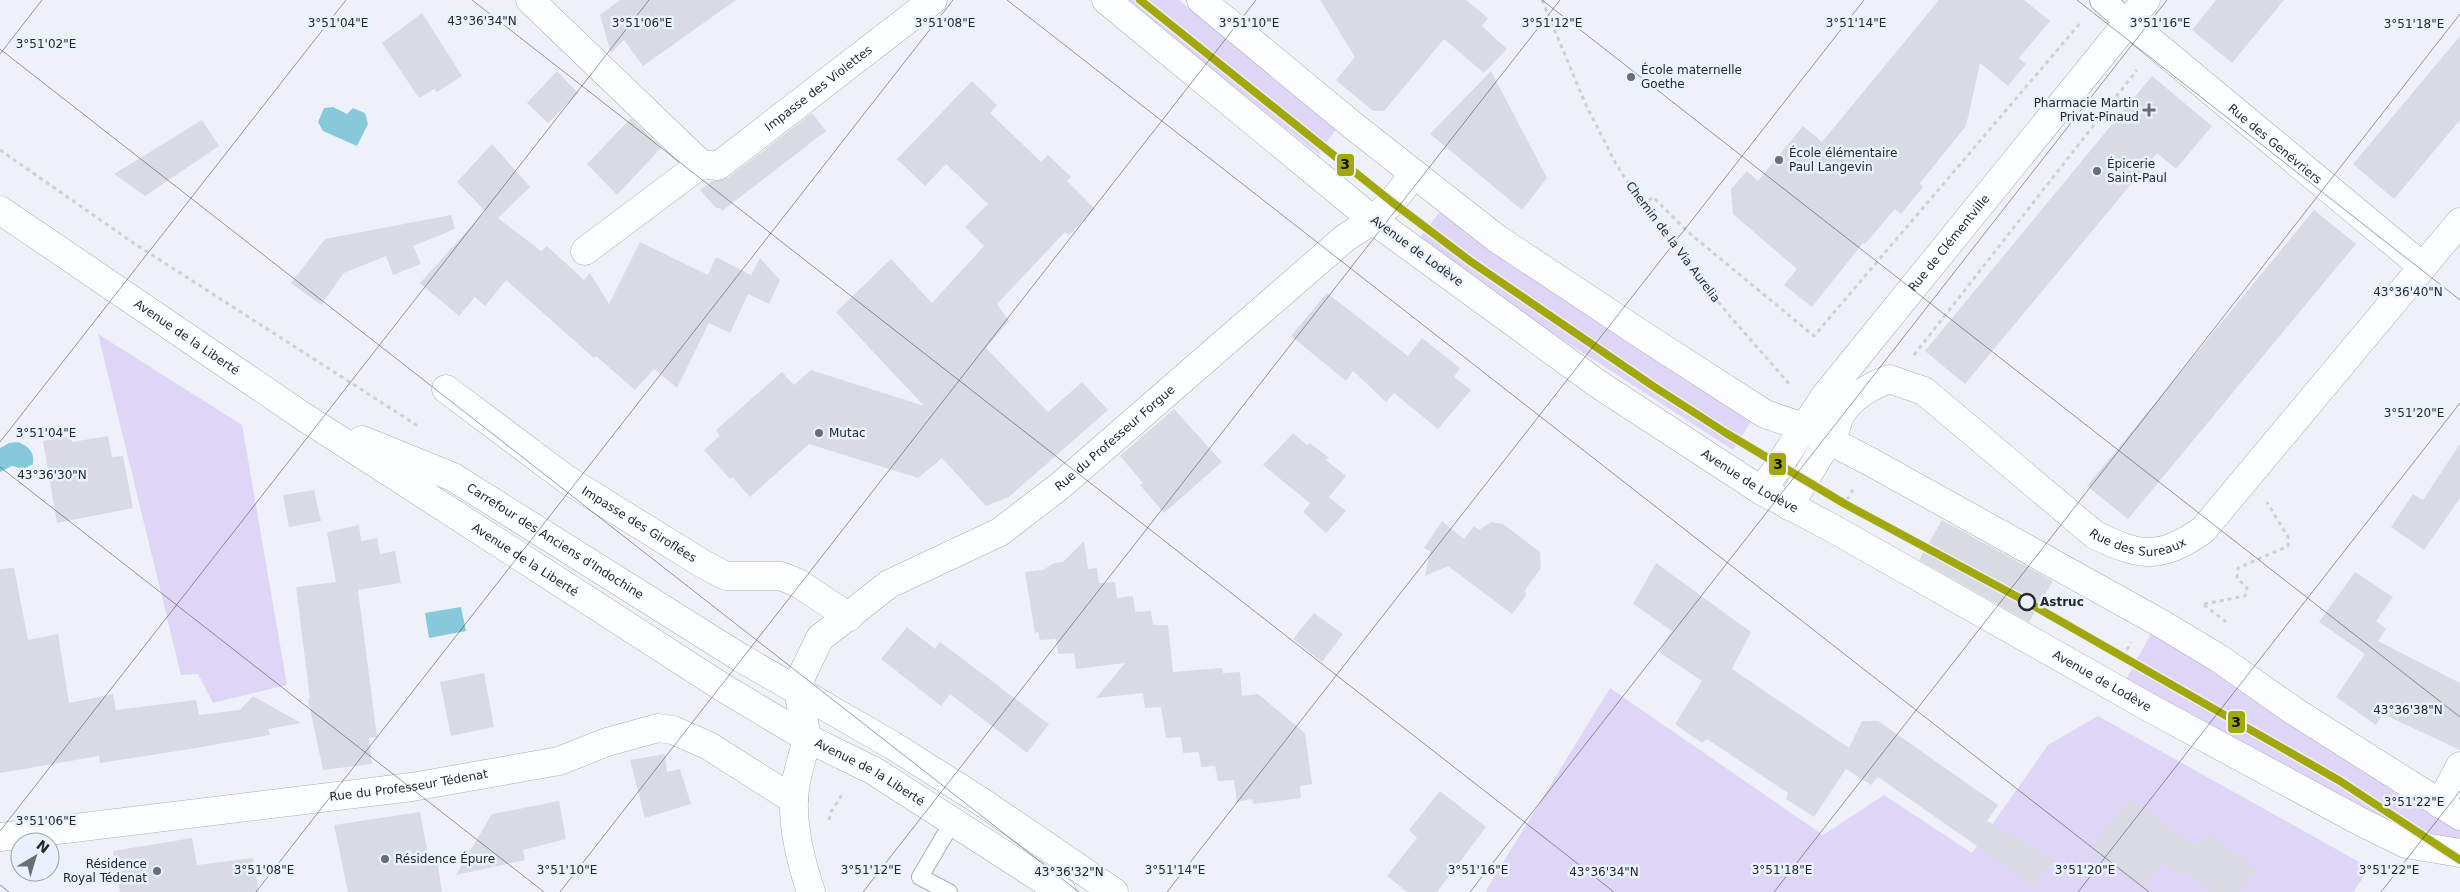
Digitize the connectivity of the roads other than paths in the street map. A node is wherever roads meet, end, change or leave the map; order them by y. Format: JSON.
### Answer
{"nodes":[{"id":1,"x":530,"y":0,"type":"edge"},
{"id":2,"x":933,"y":0,"type":"edge"},
{"id":3,"x":1106,"y":0,"type":"edge"},
{"id":4,"x":1201,"y":0,"type":"edge"},
{"id":5,"x":2146,"y":0,"type":"edge"},
{"id":6,"x":2095,"y":7,"type":"edge"},
{"id":7,"x":2128,"y":22,"type":"junction"},
{"id":8,"x":701,"y":164,"type":"junction"},
{"id":9,"x":1414,"y":174,"type":"junction"},
{"id":10,"x":0,"y":210,"type":"edge"},
{"id":11,"x":1372,"y":220,"type":"junction"},
{"id":12,"x":2460,"y":222,"type":"edge"},
{"id":13,"x":585,"y":251,"type":"dead end"},
{"id":14,"x":2423,"y":267,"type":"junction"},
{"id":15,"x":446,"y":389,"type":"dead end"},
{"id":16,"x":301,"y":415,"type":"junction"},
{"id":17,"x":1803,"y":427,"type":"junction"},
{"id":18,"x":1828,"y":440,"type":"junction"},
{"id":19,"x":1762,"y":491,"type":"junction"},
{"id":20,"x":1789,"y":506,"type":"junction"},
{"id":21,"x":849,"y":617,"type":"junction"},
{"id":22,"x":800,"y":682,"type":"junction"},
{"id":23,"x":807,"y":738,"type":"junction"},
{"id":24,"x":2460,"y":766,"type":"edge"},
{"id":25,"x":794,"y":800,"type":"junction"},
{"id":26,"x":2450,"y":810,"type":"edge"},
{"id":27,"x":953,"y":821,"type":"junction"},
{"id":28,"x":0,"y":837,"type":"edge"},
{"id":29,"x":2457,"y":855,"type":"edge"},
{"id":30,"x":811,"y":892,"type":"edge"},
{"id":31,"x":949,"y":892,"type":"edge"},
{"id":32,"x":1062,"y":892,"type":"edge"},
{"id":33,"x":1114,"y":892,"type":"edge"}],
"edges":[{"from":1,"to":8,"type":"street"},
{"from":2,"to":8,"type":"street","name":"Impasse des Violettes"},
{"from":3,"to":11,"type":"street","name":"Avenue de Lodève"},
{"from":4,"to":9,"type":"street"},
{"from":5,"to":7,"type":"street","name":"Rue de Clémentville"},
{"from":6,"to":7,"type":"street"},
{"from":7,"to":14,"type":"street","name":"Rue des Genévriers"},
{"from":7,"to":17,"type":"street","name":"Rue de Clémentville"},
{"from":8,"to":13,"type":"street","name":"Impasse des Violettes"},
{"from":9,"to":11,"type":"street","name":"Rue du Professeur Forgue"},
{"from":9,"to":17,"type":"street"},
{"from":10,"to":16,"type":"street","name":"Avenue de la Liberté"},
{"from":11,"to":19,"type":"street","name":"Avenue de Lodève"},
{"from":11,"to":21,"type":"street","name":"Rue du Professeur Forgue"},
{"from":12,"to":14,"type":"street","name":"Rue des Sureaux"},
{"from":14,"to":18,"type":"street","name":"Rue des Sureaux"},
{"from":15,"to":21,"type":"street","name":"Impasse des Giroflées"},
{"from":16,"to":22,"type":"street","name":"Carrefour des Anciens d'Indochine"},
{"from":16,"to":23,"type":"street","name":"Avenue de la Liberté"},
{"from":17,"to":18,"type":"street"},
{"from":17,"to":19,"type":"street","name":"Rue de Clémentville"},
{"from":18,"to":20,"type":"street","name":"Rue des Sureaux"},
{"from":18,"to":26,"type":"street"},
{"from":19,"to":20,"type":"street","name":"Avenue de Lodève"},
{"from":20,"to":29,"type":"street","name":"Avenue de Lodève"},
{"from":21,"to":22,"type":"street","name":"Rue du Professeur Forgue"},
{"from":22,"to":23,"type":"street"},
{"from":22,"to":33,"type":"street","name":"Carrefour des Anciens d'Indochine"},
{"from":23,"to":25,"type":"street"},
{"from":23,"to":27,"type":"street","name":"Avenue de la Liberté"},
{"from":24,"to":26,"type":"street"},
{"from":25,"to":28,"type":"street","name":"Rue du Professeur Tédenat"},
{"from":25,"to":30,"type":"street"},
{"from":27,"to":31,"type":"lane"},
{"from":27,"to":32,"type":"street","name":"Avenue de la Liberté"}]}
